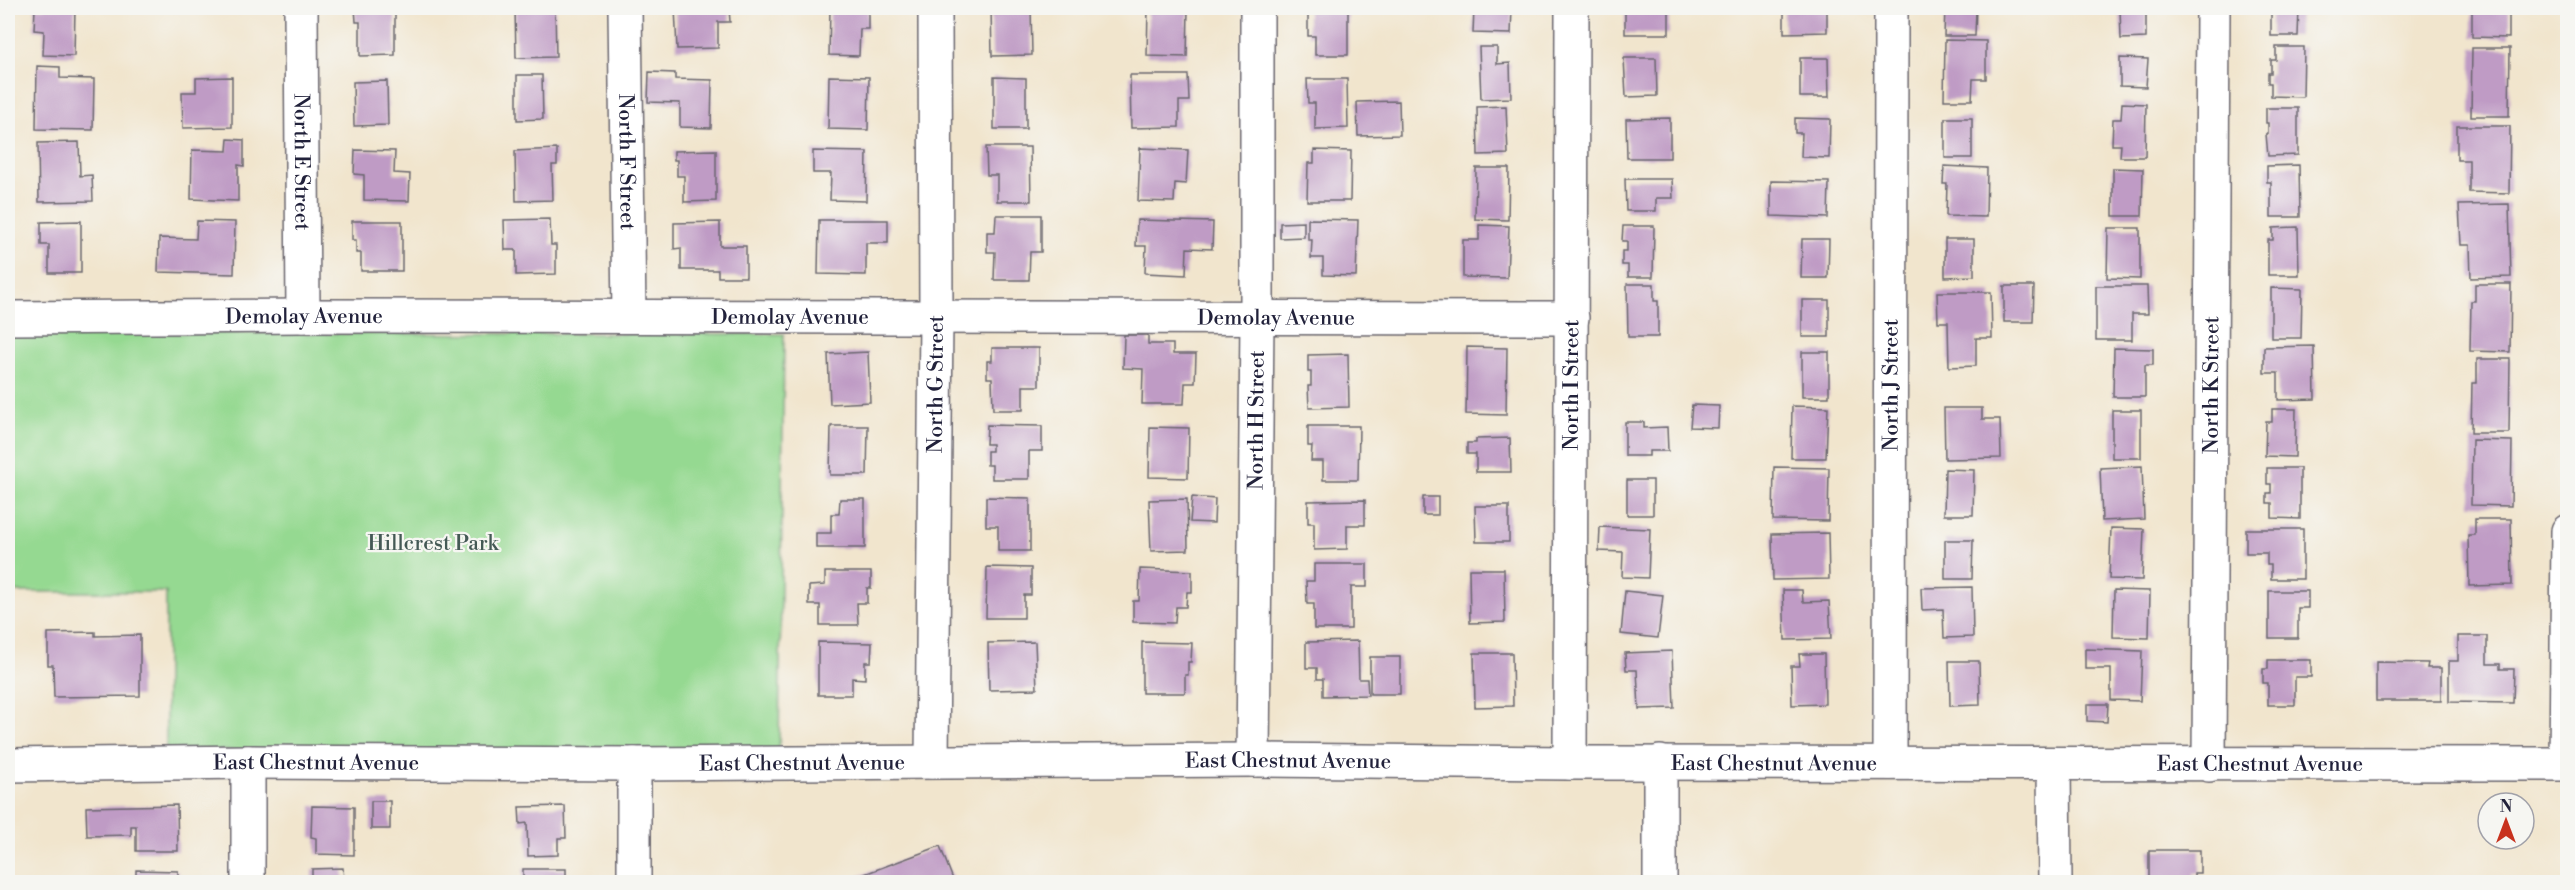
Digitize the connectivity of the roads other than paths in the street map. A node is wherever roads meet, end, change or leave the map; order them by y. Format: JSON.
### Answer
{"nodes":[{"id":1,"x":301,"y":8,"type":"edge"},
{"id":2,"x":625,"y":8,"type":"edge"},
{"id":3,"x":935,"y":8,"type":"edge"},
{"id":4,"x":1257,"y":8,"type":"edge"},
{"id":5,"x":1572,"y":8,"type":"edge"},
{"id":6,"x":1891,"y":8,"type":"edge"},
{"id":7,"x":2213,"y":8,"type":"edge"},
{"id":8,"x":303,"y":316,"type":"junction"},
{"id":9,"x":629,"y":316,"type":"junction"},
{"id":10,"x":936,"y":317,"type":"junction"},
{"id":11,"x":1257,"y":317,"type":"junction"},
{"id":12,"x":8,"y":318,"type":"edge"},
{"id":13,"x":1572,"y":318,"type":"junction"},
{"id":14,"x":2568,"y":531,"type":"edge"},
{"id":15,"x":1253,"y":760,"type":"junction"},
{"id":16,"x":248,"y":762,"type":"junction"},
{"id":17,"x":932,"y":762,"type":"junction"},
{"id":18,"x":1660,"y":762,"type":"junction"},
{"id":19,"x":1570,"y":763,"type":"junction"},
{"id":20,"x":1890,"y":763,"type":"junction"},
{"id":21,"x":634,"y":764,"type":"junction"},
{"id":22,"x":2054,"y":764,"type":"junction"},
{"id":23,"x":2567,"y":764,"type":"edge"},
{"id":24,"x":8,"y":765,"type":"edge"},
{"id":25,"x":2209,"y":765,"type":"junction"},
{"id":26,"x":248,"y":882,"type":"edge"},
{"id":27,"x":634,"y":882,"type":"edge"},
{"id":28,"x":1660,"y":882,"type":"edge"},
{"id":29,"x":2055,"y":882,"type":"edge"}],
"edges":[{"from":1,"to":8,"type":"street","name":"North E Street"},
{"from":2,"to":9,"type":"street","name":"North F Street"},
{"from":3,"to":10,"type":"street","name":"North G Street"},
{"from":4,"to":11,"type":"street","name":"North H Street"},
{"from":5,"to":13,"type":"street","name":"North I Street"},
{"from":6,"to":20,"type":"street","name":"North J Street"},
{"from":7,"to":25,"type":"street","name":"North K Street"},
{"from":8,"to":9,"type":"street","name":"Demolay Avenue"},
{"from":8,"to":12,"type":"street","name":"Demolay Avenue"},
{"from":9,"to":10,"type":"street","name":"Demolay Avenue"},
{"from":10,"to":11,"type":"street","name":"Demolay Avenue"},
{"from":10,"to":17,"type":"street","name":"North G Street"},
{"from":11,"to":13,"type":"street","name":"Demolay Avenue"},
{"from":11,"to":15,"type":"street","name":"North H Street"},
{"from":13,"to":19,"type":"street","name":"North I Street"},
{"from":14,"to":23,"type":"street"},
{"from":15,"to":17,"type":"street","name":"East Chestnut Avenue"},
{"from":15,"to":19,"type":"street","name":"East Chestnut Avenue"},
{"from":16,"to":21,"type":"street","name":"East Chestnut Avenue"},
{"from":16,"to":24,"type":"street","name":"East Chestnut Avenue"},
{"from":16,"to":26,"type":"street"},
{"from":17,"to":21,"type":"street","name":"East Chestnut Avenue"},
{"from":18,"to":19,"type":"street","name":"East Chestnut Avenue"},
{"from":18,"to":20,"type":"street","name":"East Chestnut Avenue"},
{"from":18,"to":28,"type":"street"},
{"from":20,"to":22,"type":"street","name":"East Chestnut Avenue"},
{"from":21,"to":27,"type":"street"},
{"from":22,"to":25,"type":"street","name":"East Chestnut Avenue"},
{"from":22,"to":29,"type":"street"},
{"from":23,"to":25,"type":"street","name":"East Chestnut Avenue"}]}
